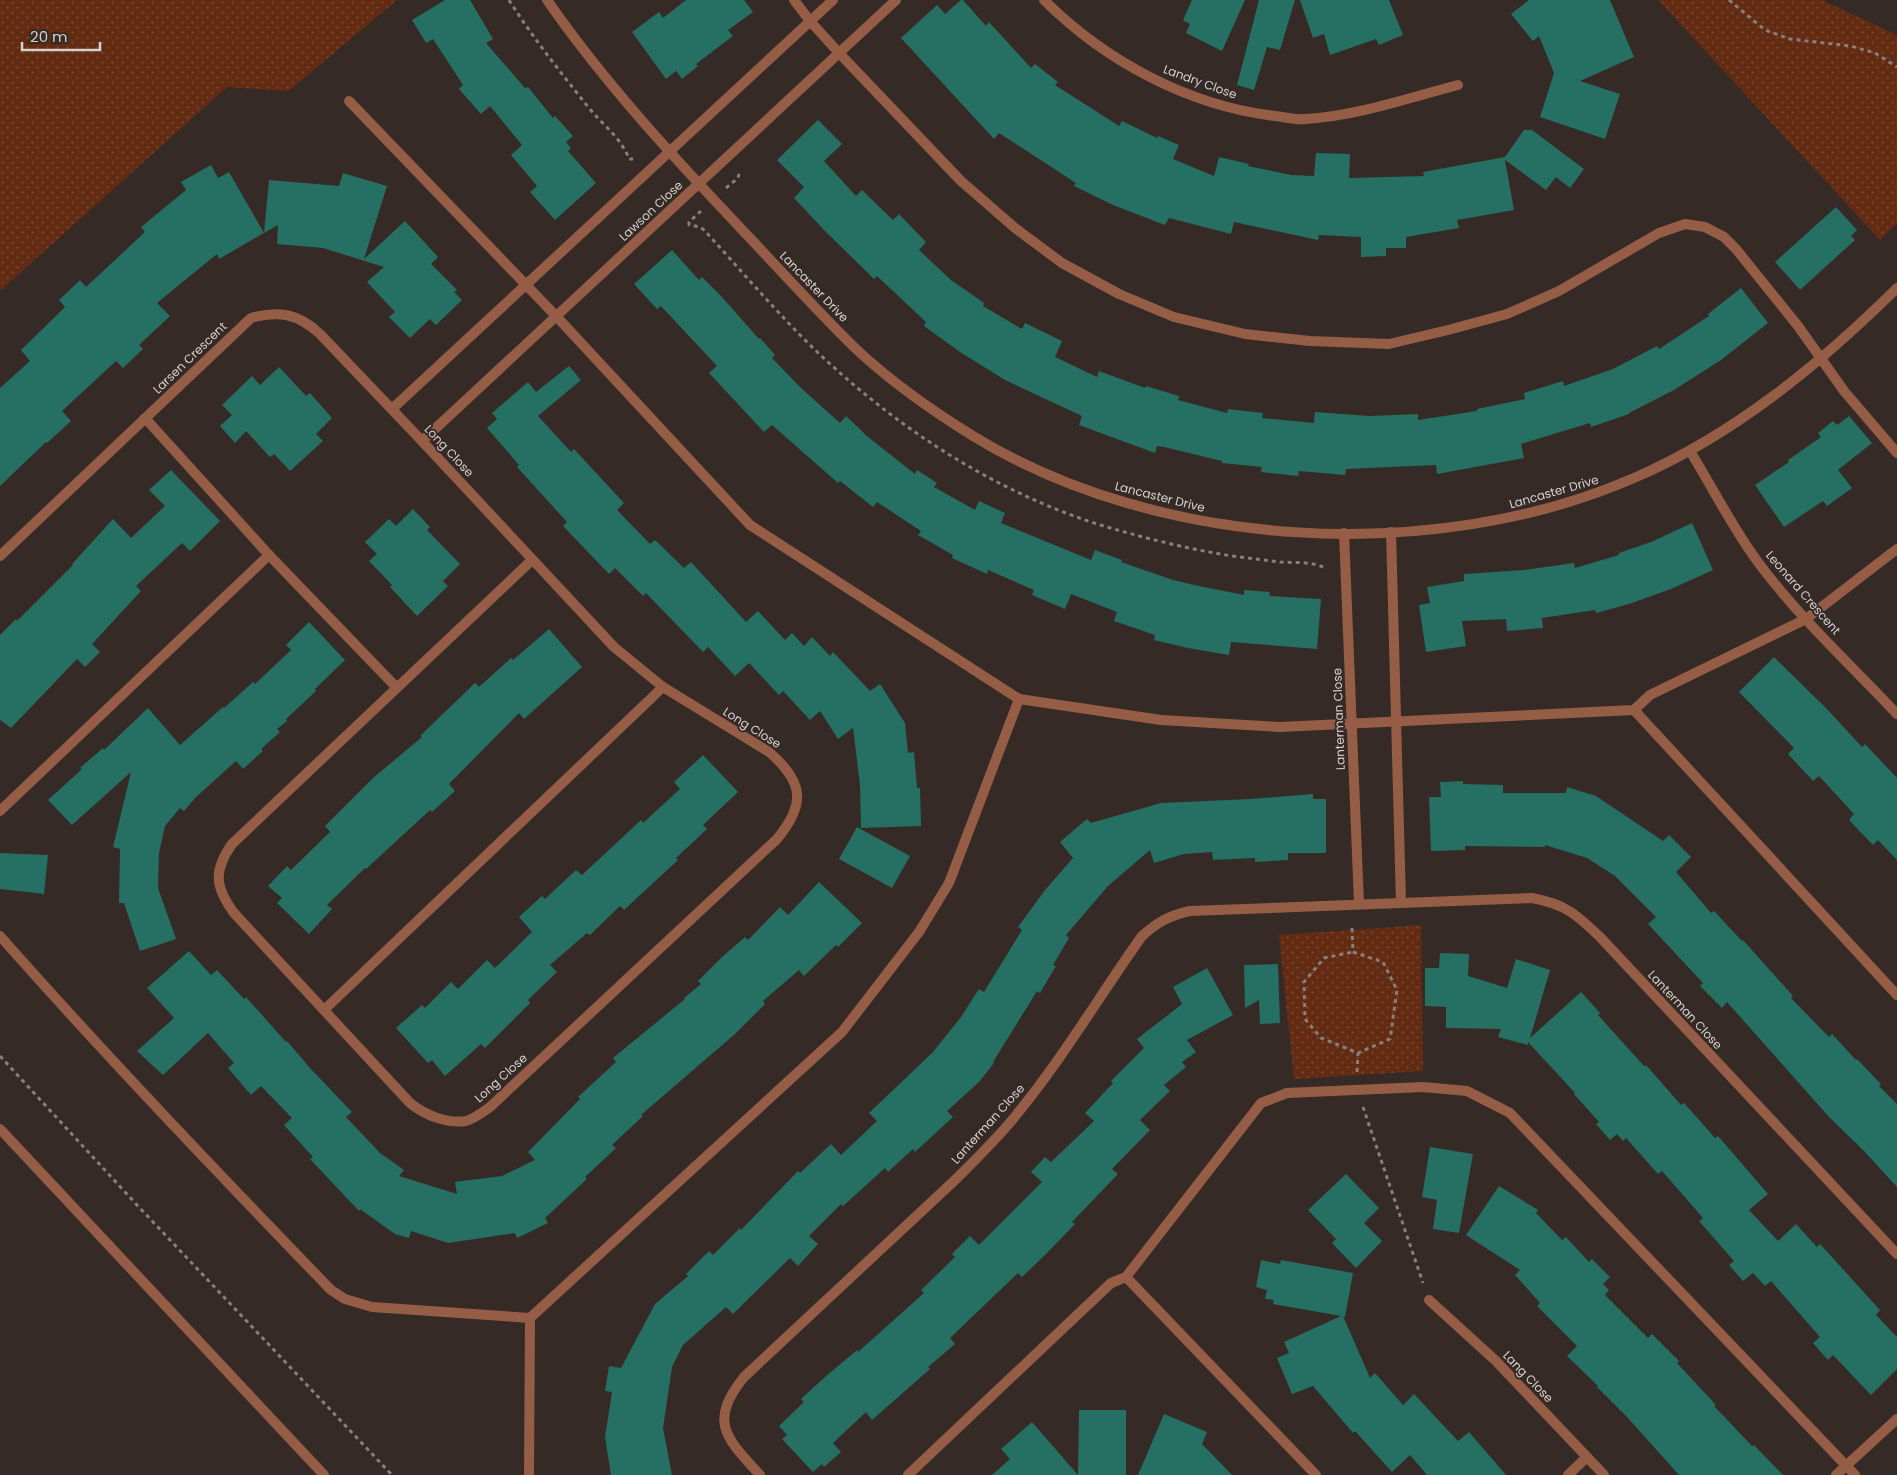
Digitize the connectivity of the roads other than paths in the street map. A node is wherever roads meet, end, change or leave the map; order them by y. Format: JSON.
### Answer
{"nodes":[{"id":1,"x":547,"y":0,"type":"edge"},
{"id":2,"x":794,"y":0,"type":"edge"},
{"id":3,"x":833,"y":0,"type":"edge"},
{"id":4,"x":896,"y":0,"type":"edge"},
{"id":5,"x":1044,"y":0,"type":"edge"},
{"id":6,"x":810,"y":20,"type":"junction"},
{"id":7,"x":839,"y":53,"type":"junction"},
{"id":8,"x":1458,"y":85,"type":"dead end"},
{"id":9,"x":349,"y":101,"type":"dead end"},
{"id":10,"x":669,"y":152,"type":"junction"},
{"id":11,"x":699,"y":184,"type":"junction"},
{"id":12,"x":526,"y":285,"type":"junction"},
{"id":13,"x":1897,"y":288,"type":"edge"},
{"id":14,"x":556,"y":316,"type":"junction"},
{"id":15,"x":1820,"y":359,"type":"junction"},
{"id":16,"x":392,"y":409,"type":"junction"},
{"id":17,"x":145,"y":418,"type":"junction"},
{"id":18,"x":407,"y":425,"type":"joint"},
{"id":19,"x":422,"y":441,"type":"junction"},
{"id":20,"x":1690,"y":451,"type":"junction"},
{"id":21,"x":1897,"y":452,"type":"edge"},
{"id":22,"x":1391,"y":532,"type":"junction"},
{"id":23,"x":1344,"y":533,"type":"junction"},
{"id":24,"x":1897,"y":548,"type":"edge"},
{"id":25,"x":269,"y":555,"type":"junction"},
{"id":26,"x":0,"y":556,"type":"edge"},
{"id":27,"x":532,"y":560,"type":"junction"},
{"id":28,"x":1806,"y":619,"type":"junction"},
{"id":29,"x":663,"y":687,"type":"junction"},
{"id":30,"x":397,"y":688,"type":"junction"},
{"id":31,"x":1019,"y":699,"type":"junction"},
{"id":32,"x":1634,"y":710,"type":"junction"},
{"id":33,"x":1897,"y":714,"type":"edge"},
{"id":34,"x":1396,"y":721,"type":"junction"},
{"id":35,"x":1352,"y":724,"type":"junction"},
{"id":36,"x":0,"y":811,"type":"edge"},
{"id":37,"x":1401,"y":903,"type":"junction"},
{"id":38,"x":1359,"y":904,"type":"junction"},
{"id":39,"x":0,"y":936,"type":"edge"},
{"id":40,"x":1897,"y":995,"type":"edge"},
{"id":41,"x":324,"y":1010,"type":"junction"},
{"id":42,"x":0,"y":1129,"type":"edge"},
{"id":43,"x":1897,"y":1254,"type":"edge"},
{"id":44,"x":1126,"y":1277,"type":"junction"},
{"id":45,"x":1429,"y":1300,"type":"road end"},
{"id":46,"x":530,"y":1318,"type":"junction"},
{"id":47,"x":1897,"y":1419,"type":"edge"},
{"id":48,"x":1587,"y":1457,"type":"junction"},
{"id":49,"x":1846,"y":1465,"type":"junction"},
{"id":50,"x":324,"y":1475,"type":"edge"},
{"id":51,"x":529,"y":1475,"type":"edge"},
{"id":52,"x":760,"y":1475,"type":"edge"},
{"id":53,"x":908,"y":1475,"type":"edge"},
{"id":54,"x":1316,"y":1475,"type":"edge"},
{"id":55,"x":1568,"y":1475,"type":"edge"},
{"id":56,"x":1604,"y":1475,"type":"edge"},
{"id":57,"x":1836,"y":1475,"type":"edge"},
{"id":58,"x":1855,"y":1475,"type":"edge"}],
"edges":[{"from":1,"to":10,"type":"street","name":"Lancaster Drive"},
{"from":2,"to":6,"type":"street"},
{"from":3,"to":6,"type":"street"},
{"from":4,"to":7,"type":"street","name":"Lawson Close"},
{"from":5,"to":8,"type":"street","name":"Landry Close"},
{"from":6,"to":7,"type":"street"},
{"from":6,"to":10,"type":"street"},
{"from":7,"to":11,"type":"street","name":"Lawson Close"},
{"from":7,"to":15,"type":"street"},
{"from":9,"to":12,"type":"street"},
{"from":10,"to":11,"type":"street","name":"Lancaster Drive"},
{"from":10,"to":12,"type":"street"},
{"from":11,"to":14,"type":"street","name":"Lawson Close"},
{"from":11,"to":23,"type":"street","name":"Lancaster Drive"},
{"from":12,"to":14,"type":"street"},
{"from":12,"to":16,"type":"street"},
{"from":13,"to":15,"type":"street","name":"Lancaster Drive"},
{"from":14,"to":19,"type":"street","name":"Lawson Close"},
{"from":14,"to":31,"type":"street"},
{"from":15,"to":20,"type":"street","name":"Lancaster Drive"},
{"from":15,"to":21,"type":"street"},
{"from":16,"to":17,"type":"street","name":"Larsen Crescent"},
{"from":16,"to":18,"type":"street","name":"Larsen Crescent"},
{"from":17,"to":25,"type":"street"},
{"from":17,"to":26,"type":"street","name":"Larsen Crescent"},
{"from":18,"to":19,"type":"street","name":"Long Close"},
{"from":19,"to":27,"type":"street","name":"Long Close"},
{"from":20,"to":22,"type":"street","name":"Lancaster Drive"},
{"from":20,"to":28,"type":"street","name":"Leonard Crescent"},
{"from":22,"to":23,"type":"street","name":"Lancaster Drive"},
{"from":22,"to":34,"type":"street"},
{"from":23,"to":35,"type":"street","name":"Lanterman Close"},
{"from":24,"to":28,"type":"street"},
{"from":25,"to":30,"type":"street"},
{"from":25,"to":36,"type":"street"},
{"from":27,"to":29,"type":"street","name":"Long Close"},
{"from":27,"to":30,"type":"street","name":"Long Close"},
{"from":28,"to":32,"type":"street"},
{"from":28,"to":33,"type":"street","name":"Leonard Crescent"},
{"from":29,"to":41,"type":"street"},
{"from":29,"to":41,"type":"street","name":"Long Close"},
{"from":30,"to":41,"type":"street","name":"Long Close"},
{"from":31,"to":35,"type":"street"},
{"from":31,"to":46,"type":"street"},
{"from":32,"to":34,"type":"street"},
{"from":32,"to":40,"type":"street"},
{"from":34,"to":35,"type":"street"},
{"from":34,"to":37,"type":"street"},
{"from":35,"to":38,"type":"street","name":"Lanterman Close"},
{"from":37,"to":38,"type":"street","name":"Lanterman Close"},
{"from":37,"to":43,"type":"street","name":"Lanterman Close"},
{"from":38,"to":52,"type":"street","name":"Lanterman Close"},
{"from":39,"to":46,"type":"street"},
{"from":42,"to":50,"type":"street"},
{"from":44,"to":49,"type":"street"},
{"from":44,"to":53,"type":"street"},
{"from":44,"to":54,"type":"street"},
{"from":45,"to":48,"type":"street","name":"Lang Close"},
{"from":46,"to":51,"type":"street"},
{"from":47,"to":49,"type":"street"},
{"from":48,"to":55,"type":"street"},
{"from":48,"to":56,"type":"street","name":"Lang Close"},
{"from":49,"to":57,"type":"street"},
{"from":49,"to":58,"type":"street"}]}
